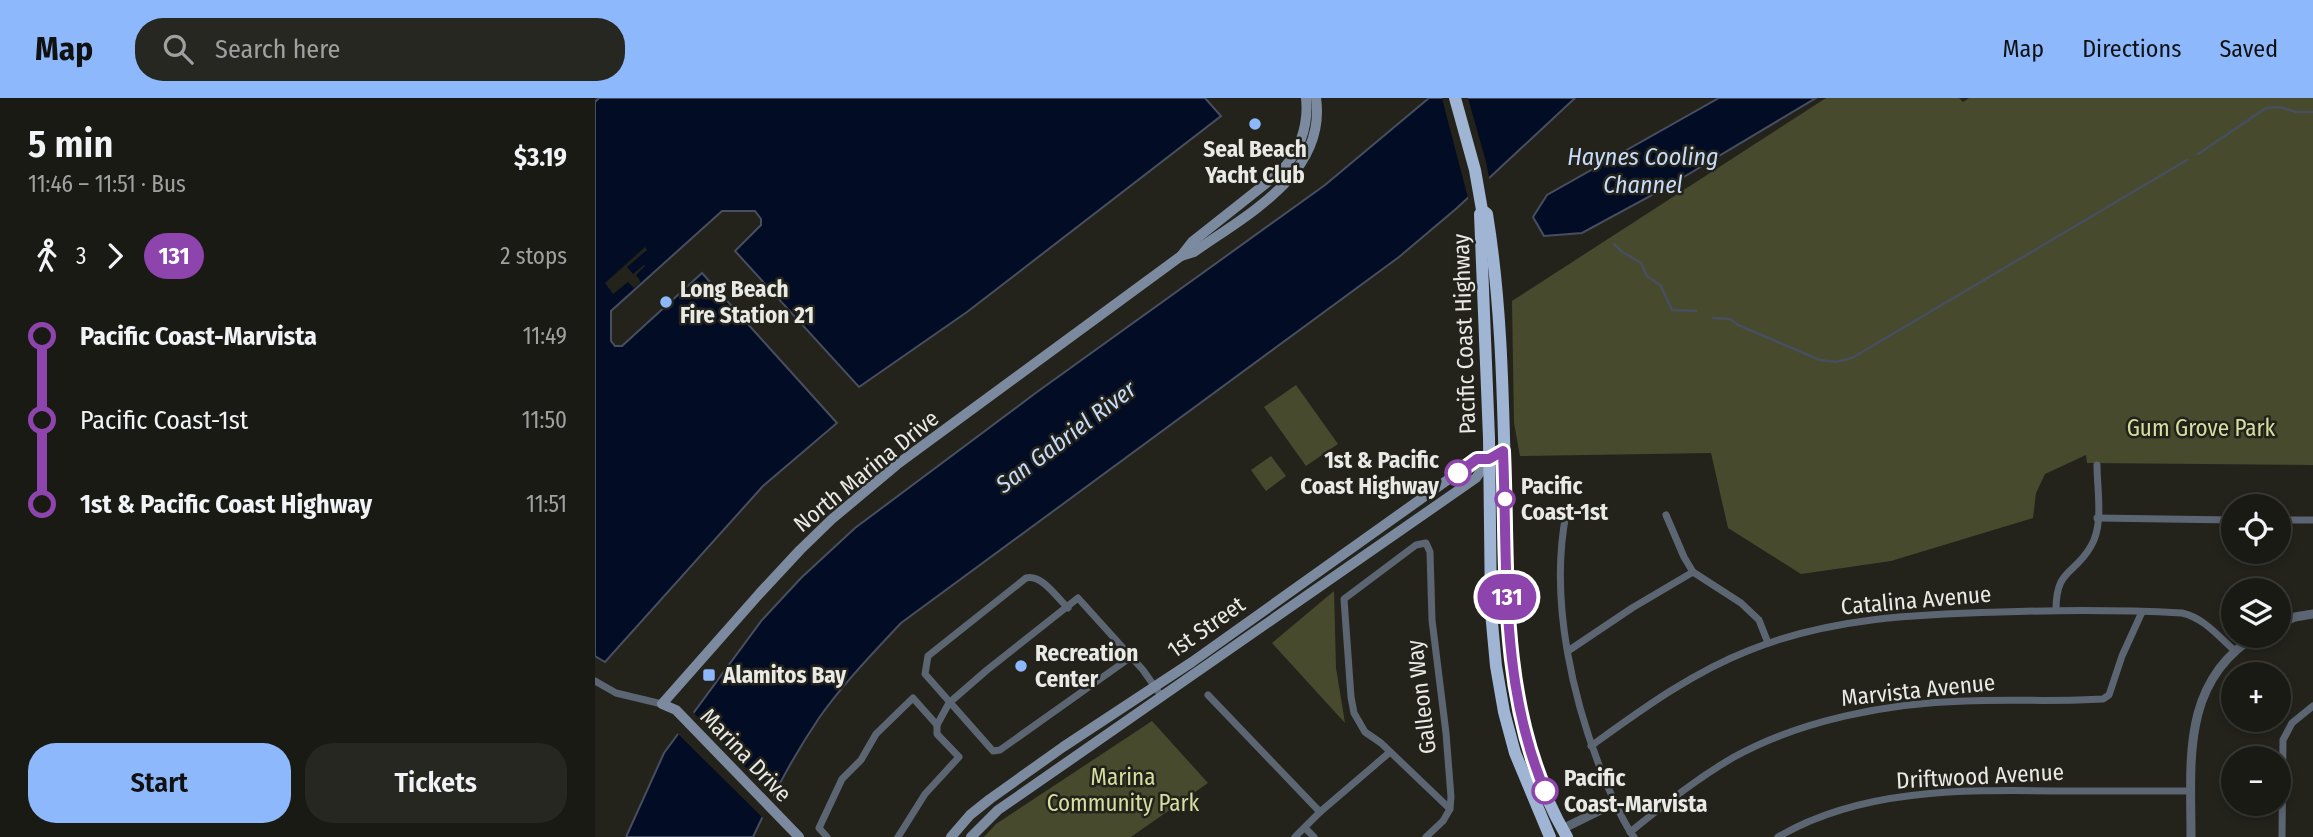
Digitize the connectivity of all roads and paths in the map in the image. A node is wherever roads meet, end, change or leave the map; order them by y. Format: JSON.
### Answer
{"nodes":[{"id":1,"x":1306,"y":98,"type":"edge"},
{"id":2,"x":1316,"y":98,"type":"edge"},
{"id":3,"x":1455,"y":98,"type":"edge"},
{"id":4,"x":1482,"y":208,"type":"junction"},
{"id":5,"x":1181,"y":256,"type":"junction"},
{"id":6,"x":1503,"y":451,"type":"junction"},
{"id":7,"x":1489,"y":459,"type":"junction"},
{"id":8,"x":2097,"y":465,"type":"dead end"},
{"id":9,"x":1566,"y":514,"type":"dead end"},
{"id":10,"x":1665,"y":515,"type":"dead end"},
{"id":11,"x":2097,"y":519,"type":"junction"},
{"id":12,"x":2221,"y":520,"type":"edge"},
{"id":13,"x":2291,"y":520,"type":"edge"},
{"id":14,"x":2313,"y":520,"type":"edge"},
{"id":15,"x":1693,"y":572,"type":"junction"},
{"id":16,"x":1067,"y":608,"type":"junction"},
{"id":17,"x":2056,"y":610,"type":"junction"},
{"id":18,"x":2142,"y":612,"type":"junction"},
{"id":19,"x":2313,"y":614,"type":"edge"},
{"id":20,"x":2291,"y":619,"type":"edge"},
{"id":21,"x":1768,"y":643,"type":"junction"},
{"id":22,"x":2237,"y":648,"type":"edge"},
{"id":23,"x":2234,"y":650,"type":"junction"},
{"id":24,"x":1568,"y":651,"type":"junction"},
{"id":25,"x":1131,"y":657,"type":"junction"},
{"id":26,"x":595,"y":681,"type":"edge"},
{"id":27,"x":1154,"y":686,"type":"junction"},
{"id":28,"x":1208,"y":695,"type":"dead end"},
{"id":29,"x":1162,"y":697,"type":"junction"},
{"id":30,"x":949,"y":703,"type":"junction"},
{"id":31,"x":663,"y":704,"type":"junction"},
{"id":32,"x":2313,"y":706,"type":"edge"},
{"id":33,"x":937,"y":725,"type":"junction"},
{"id":34,"x":1591,"y":746,"type":"junction"},
{"id":35,"x":1390,"y":752,"type":"junction"},
{"id":36,"x":2191,"y":791,"type":"junction"},
{"id":37,"x":1615,"y":803,"type":"junction"},
{"id":38,"x":1450,"y":809,"type":"junction"},
{"id":39,"x":1320,"y":812,"type":"junction"},
{"id":40,"x":1305,"y":828,"type":"junction"},
{"id":41,"x":1565,"y":833,"type":"edge"},
{"id":42,"x":1632,"y":834,"type":"edge"},
{"id":43,"x":1548,"y":836,"type":"edge"},
{"id":44,"x":799,"y":837,"type":"edge"},
{"id":45,"x":827,"y":837,"type":"edge"},
{"id":46,"x":898,"y":837,"type":"edge"},
{"id":47,"x":951,"y":837,"type":"edge"},
{"id":48,"x":971,"y":837,"type":"edge"},
{"id":49,"x":1295,"y":837,"type":"edge"},
{"id":50,"x":1314,"y":837,"type":"edge"},
{"id":51,"x":1426,"y":837,"type":"edge"},
{"id":52,"x":1777,"y":837,"type":"edge"},
{"id":53,"x":2191,"y":837,"type":"edge"},
{"id":54,"x":2281,"y":837,"type":"edge"}],
"edges":[{"from":1,"to":5,"type":"main road","name":"North Marina Drive"},
{"from":2,"to":5,"type":"main road","name":"North Marina Drive"},
{"from":3,"to":4,"type":"highway"},
{"from":4,"to":6,"type":"highway","name":"Pacific Coast Highway"},
{"from":4,"to":7,"type":"highway","name":"Pacific Coast Highway"},
{"from":5,"to":31,"type":"main road","name":"North Marina Drive"},
{"from":6,"to":7,"type":"main road","name":"1st Street"},
{"from":6,"to":41,"type":"highway","name":"Pacific Coast Highway"},
{"from":7,"to":27,"type":"main road","name":"1st Street"},
{"from":7,"to":29,"type":"main road","name":"1st Street"},
{"from":7,"to":43,"type":"highway","name":"Pacific Coast Highway"},
{"from":8,"to":11,"type":"street"},
{"from":9,"to":24,"type":"street"},
{"from":10,"to":15,"type":"street"},
{"from":11,"to":12,"type":"street"},
{"from":11,"to":17,"type":"street"},
{"from":13,"to":14,"type":"street"},
{"from":15,"to":21,"type":"street"},
{"from":15,"to":24,"type":"street"},
{"from":16,"to":25,"type":"street"},
{"from":16,"to":30,"type":"street"},
{"from":16,"to":30,"type":"street"},
{"from":17,"to":18,"type":"street","name":"Catalina Avenue"},
{"from":17,"to":21,"type":"street","name":"Catalina Avenue"},
{"from":18,"to":23,"type":"street","name":"Catalina Avenue"},
{"from":18,"to":42,"type":"street","name":"Marvista Avenue"},
{"from":19,"to":20,"type":"street"},
{"from":21,"to":34,"type":"street","name":"Catalina Avenue"},
{"from":22,"to":23,"type":"street"},
{"from":23,"to":36,"type":"street"},
{"from":24,"to":34,"type":"street"},
{"from":25,"to":27,"type":"street"},
{"from":25,"to":30,"type":"street"},
{"from":26,"to":31,"type":"street"},
{"from":27,"to":29,"type":"street"},
{"from":27,"to":47,"type":"main road","name":"1st Street"},
{"from":28,"to":39,"type":"street"},
{"from":29,"to":48,"type":"main road","name":"1st Street"},
{"from":30,"to":33,"type":"street"},
{"from":31,"to":44,"type":"main road","name":"Marina Drive"},
{"from":32,"to":54,"type":"street"},
{"from":33,"to":45,"type":"street"},
{"from":33,"to":46,"type":"street"},
{"from":34,"to":37,"type":"street"},
{"from":35,"to":38,"type":"street"},
{"from":35,"to":38,"type":"street","name":"Galleon Way"},
{"from":35,"to":39,"type":"street"},
{"from":36,"to":52,"type":"street","name":"Driftwood Avenue"},
{"from":36,"to":53,"type":"street"},
{"from":37,"to":41,"type":"street"},
{"from":37,"to":42,"type":"street"},
{"from":38,"to":51,"type":"street"},
{"from":39,"to":40,"type":"street"},
{"from":40,"to":49,"type":"street"},
{"from":40,"to":50,"type":"street"},
{"from":41,"to":43,"type":"main road"}]}
